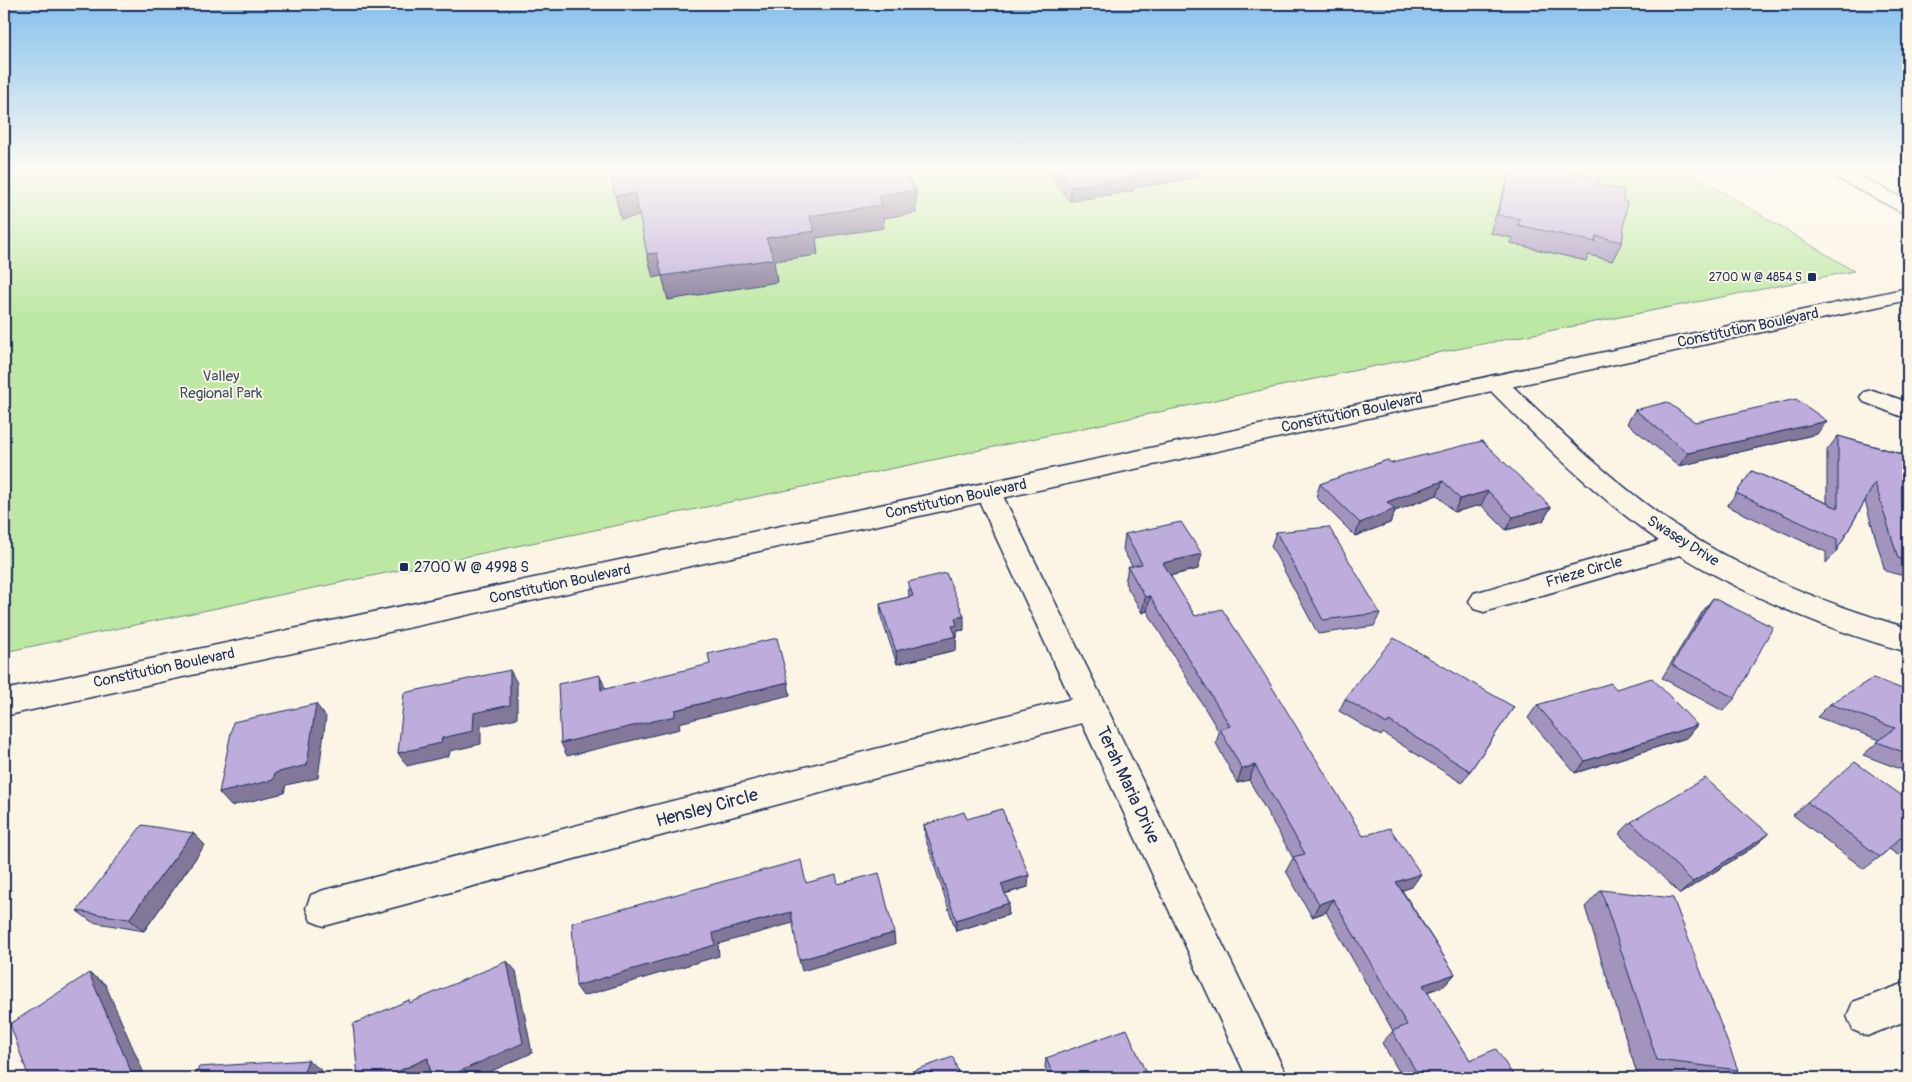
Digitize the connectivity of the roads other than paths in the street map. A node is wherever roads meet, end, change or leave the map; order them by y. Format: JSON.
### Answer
{"nodes":[{"id":1,"x":1908,"y":294,"type":"edge"},
{"id":2,"x":1495,"y":382,"type":"junction"},
{"id":3,"x":1872,"y":397,"type":"dead end"},
{"id":4,"x":1908,"y":412,"type":"edge"},
{"id":5,"x":988,"y":492,"type":"junction"},
{"id":6,"x":1683,"y":544,"type":"junction"},
{"id":7,"x":1484,"y":601,"type":"dead end"},
{"id":8,"x":1908,"y":640,"type":"edge"},
{"id":9,"x":4,"y":703,"type":"edge"},
{"id":10,"x":1091,"y":707,"type":"junction"},
{"id":11,"x":324,"y":908,"type":"dead end"},
{"id":12,"x":1908,"y":1001,"type":"edge"},
{"id":13,"x":1867,"y":1016,"type":"dead end"},
{"id":14,"x":1268,"y":1078,"type":"edge"}],
"edges":[{"from":1,"to":2,"type":"street","name":"Constitution Boulevard"},
{"from":2,"to":5,"type":"street","name":"Constitution Boulevard"},
{"from":2,"to":6,"type":"street","name":"Swasey Drive"},
{"from":3,"to":4,"type":"street"},
{"from":5,"to":9,"type":"street","name":"Constitution Boulevard"},
{"from":5,"to":10,"type":"street","name":"Terah Maria Drive"},
{"from":6,"to":7,"type":"street","name":"Frieze Circle"},
{"from":6,"to":8,"type":"street","name":"Swasey Drive"},
{"from":10,"to":11,"type":"street","name":"Hensley Circle"},
{"from":10,"to":14,"type":"street","name":"Terah Maria Drive"},
{"from":12,"to":13,"type":"street"}]}
